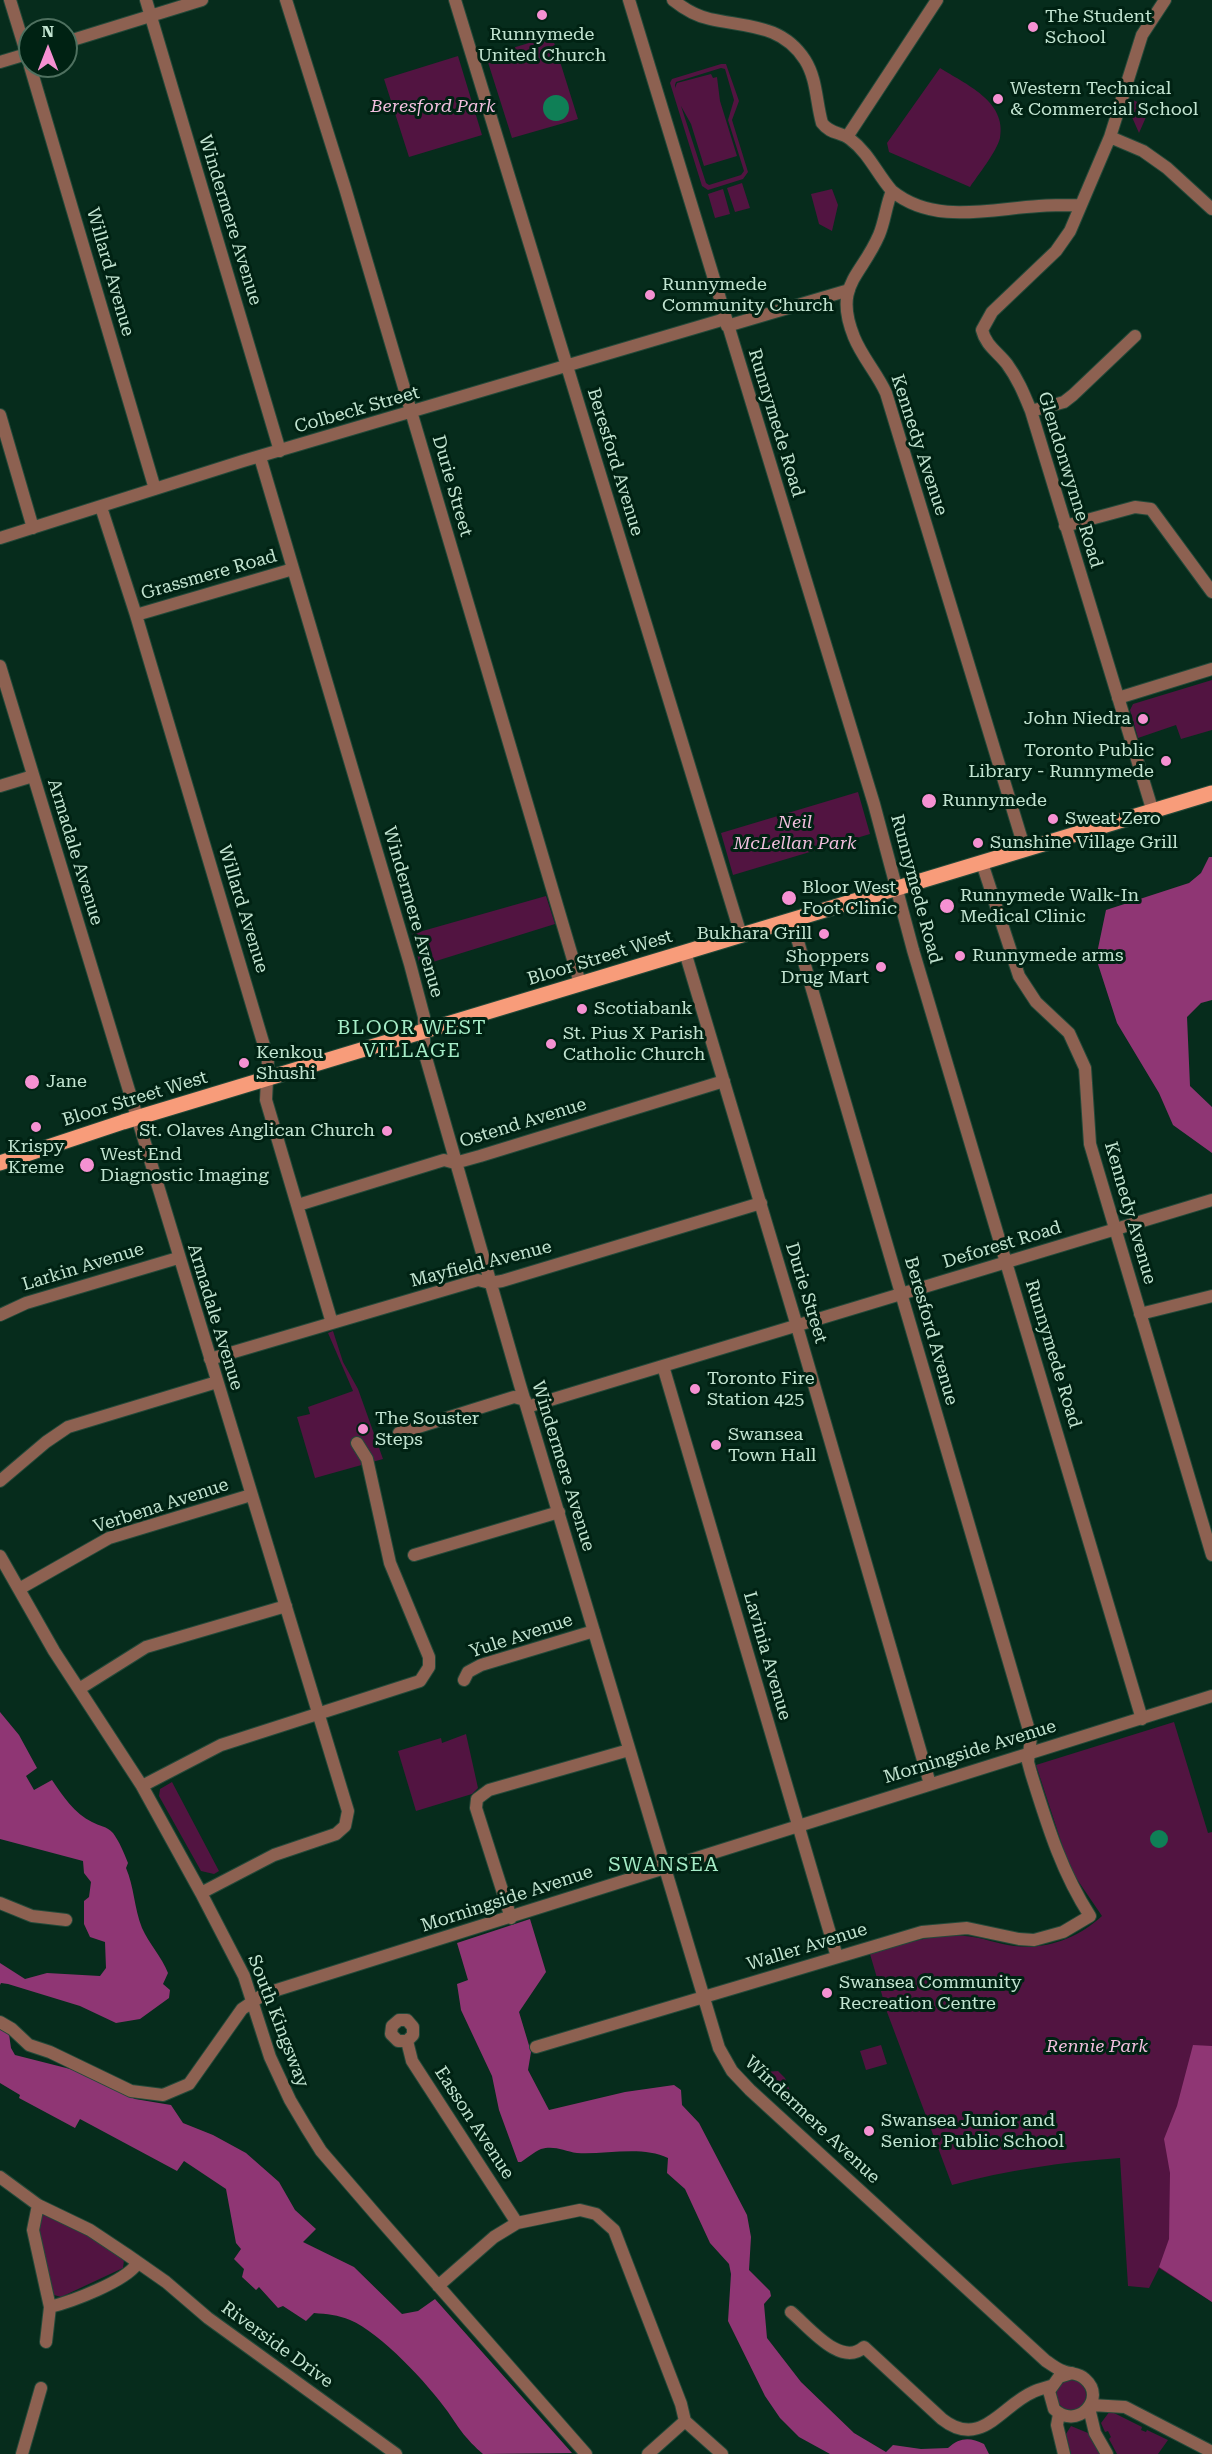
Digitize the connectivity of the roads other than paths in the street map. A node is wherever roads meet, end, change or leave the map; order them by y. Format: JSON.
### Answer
{"nodes":[{"id":1,"x":10,"y":0,"type":"edge"},
{"id":2,"x":146,"y":0,"type":"edge"},
{"id":3,"x":202,"y":0,"type":"edge"},
{"id":4,"x":286,"y":0,"type":"edge"},
{"id":5,"x":455,"y":0,"type":"edge"},
{"id":6,"x":629,"y":0,"type":"edge"},
{"id":7,"x":673,"y":0,"type":"edge"},
{"id":8,"x":937,"y":0,"type":"edge"},
{"id":9,"x":1165,"y":0,"type":"edge"},
{"id":10,"x":151,"y":15,"type":"junction"},
{"id":11,"x":18,"y":25,"type":"edge"},
{"id":12,"x":78,"y":38,"type":"edge"},
{"id":13,"x":18,"y":60,"type":"edge"},
{"id":14,"x":0,"y":62,"type":"edge"},
{"id":15,"x":35,"y":78,"type":"edge"},
{"id":16,"x":847,"y":137,"type":"junction"},
{"id":17,"x":1110,"y":137,"type":"junction"},
{"id":18,"x":892,"y":191,"type":"junction"},
{"id":19,"x":1080,"y":206,"type":"junction"},
{"id":20,"x":1212,"y":209,"type":"edge"},
{"id":21,"x":849,"y":290,"type":"junction"},
{"id":22,"x":726,"y":323,"type":"junction"},
{"id":23,"x":1135,"y":336,"type":"dead end"},
{"id":24,"x":567,"y":367,"type":"junction"},
{"id":25,"x":1031,"y":411,"type":"junction"},
{"id":26,"x":411,"y":413,"type":"junction"},
{"id":27,"x":0,"y":415,"type":"edge"},
{"id":28,"x":280,"y":451,"type":"junction"},
{"id":29,"x":260,"y":457,"type":"junction"},
{"id":30,"x":155,"y":489,"type":"junction"},
{"id":31,"x":101,"y":507,"type":"junction"},
{"id":32,"x":1065,"y":526,"type":"junction"},
{"id":33,"x":33,"y":528,"type":"junction"},
{"id":34,"x":0,"y":538,"type":"edge"},
{"id":35,"x":292,"y":569,"type":"junction"},
{"id":36,"x":1212,"y":592,"type":"edge"},
{"id":37,"x":136,"y":615,"type":"junction"},
{"id":38,"x":0,"y":666,"type":"edge"},
{"id":39,"x":1212,"y":669,"type":"edge"},
{"id":40,"x":1118,"y":698,"type":"junction"},
{"id":41,"x":33,"y":776,"type":"junction"},
{"id":42,"x":0,"y":786,"type":"edge"},
{"id":43,"x":1212,"y":794,"type":"edge"},
{"id":44,"x":1153,"y":812,"type":"junction"},
{"id":45,"x":1025,"y":850,"type":"junction"},
{"id":46,"x":982,"y":863,"type":"junction"},
{"id":47,"x":897,"y":889,"type":"junction"},
{"id":48,"x":792,"y":921,"type":"junction"},
{"id":49,"x":741,"y":935,"type":"junction"},
{"id":50,"x":685,"y":952,"type":"junction"},
{"id":51,"x":580,"y":983,"type":"junction"},
{"id":52,"x":424,"y":1033,"type":"junction"},
{"id":53,"x":269,"y":1078,"type":"junction"},
{"id":54,"x":724,"y":1081,"type":"junction"},
{"id":55,"x":137,"y":1118,"type":"junction"},
{"id":56,"x":0,"y":1163,"type":"edge"},
{"id":57,"x":456,"y":1163,"type":"junction"},
{"id":58,"x":1212,"y":1200,"type":"edge"},
{"id":59,"x":761,"y":1203,"type":"junction"},
{"id":60,"x":298,"y":1205,"type":"junction"},
{"id":61,"x":1115,"y":1229,"type":"junction"},
{"id":62,"x":178,"y":1258,"type":"junction"},
{"id":63,"x":1007,"y":1262,"type":"junction"},
{"id":64,"x":490,"y":1283,"type":"junction"},
{"id":65,"x":902,"y":1294,"type":"junction"},
{"id":66,"x":1212,"y":1296,"type":"edge"},
{"id":67,"x":1140,"y":1314,"type":"junction"},
{"id":68,"x":0,"y":1315,"type":"edge"},
{"id":69,"x":333,"y":1323,"type":"junction"},
{"id":70,"x":798,"y":1326,"type":"junction"},
{"id":71,"x":210,"y":1359,"type":"junction"},
{"id":72,"x":663,"y":1366,"type":"junction"},
{"id":73,"x":217,"y":1382,"type":"junction"},
{"id":74,"x":526,"y":1403,"type":"junction"},
{"id":75,"x":399,"y":1432,"type":"dead end"},
{"id":76,"x":357,"y":1443,"type":"dead end"},
{"id":77,"x":0,"y":1481,"type":"edge"},
{"id":78,"x":251,"y":1496,"type":"junction"},
{"id":79,"x":559,"y":1512,"type":"junction"},
{"id":80,"x":414,"y":1555,"type":"dead end"},
{"id":81,"x":1212,"y":1555,"type":"edge"},
{"id":82,"x":0,"y":1556,"type":"edge"},
{"id":83,"x":19,"y":1588,"type":"junction"},
{"id":84,"x":286,"y":1606,"type":"junction"},
{"id":85,"x":594,"y":1631,"type":"junction"},
{"id":86,"x":464,"y":1680,"type":"dead end"},
{"id":87,"x":79,"y":1689,"type":"junction"},
{"id":88,"x":1212,"y":1696,"type":"edge"},
{"id":89,"x":318,"y":1716,"type":"junction"},
{"id":90,"x":1142,"y":1719,"type":"junction"},
{"id":91,"x":629,"y":1750,"type":"junction"},
{"id":92,"x":1030,"y":1752,"type":"junction"},
{"id":93,"x":930,"y":1784,"type":"junction"},
{"id":94,"x":142,"y":1786,"type":"junction"},
{"id":95,"x":798,"y":1824,"type":"junction"},
{"id":96,"x":664,"y":1866,"type":"junction"},
{"id":97,"x":201,"y":1893,"type":"junction"},
{"id":98,"x":0,"y":1903,"type":"edge"},
{"id":99,"x":1090,"y":1916,"type":"joint"},
{"id":100,"x":511,"y":1918,"type":"junction"},
{"id":101,"x":66,"y":1920,"type":"dead end"},
{"id":102,"x":837,"y":1957,"type":"junction"},
{"id":103,"x":704,"y":1998,"type":"junction"},
{"id":104,"x":253,"y":2001,"type":"junction"},
{"id":105,"x":0,"y":2022,"type":"edge"},
{"id":106,"x":407,"y":2041,"type":"dead end"},
{"id":107,"x":536,"y":2047,"type":"dead end"},
{"id":108,"x":0,"y":2177,"type":"edge"},
{"id":109,"x":38,"y":2205,"type":"junction"},
{"id":110,"x":517,"y":2223,"type":"junction"},
{"id":111,"x":137,"y":2264,"type":"junction"},
{"id":112,"x":438,"y":2286,"type":"junction"},
{"id":113,"x":50,"y":2307,"type":"junction"},
{"id":114,"x":791,"y":2312,"type":"dead end"},
{"id":115,"x":46,"y":2342,"type":"dead end"},
{"id":116,"x":1046,"y":2361,"type":"junction"},
{"id":117,"x":1072,"y":2373,"type":"junction"},
{"id":118,"x":41,"y":2388,"type":"dead end"},
{"id":119,"x":1051,"y":2389,"type":"junction"},
{"id":120,"x":1093,"y":2391,"type":"junction"},
{"id":121,"x":1090,"y":2407,"type":"junction"},
{"id":122,"x":1125,"y":2407,"type":"junction"},
{"id":123,"x":1067,"y":2416,"type":"junction"},
{"id":124,"x":685,"y":2421,"type":"junction"},
{"id":125,"x":1095,"y":2433,"type":"junction"},
{"id":126,"x":1212,"y":2452,"type":"edge"},
{"id":127,"x":22,"y":2454,"type":"edge"},
{"id":128,"x":395,"y":2454,"type":"edge"},
{"id":129,"x":586,"y":2454,"type":"edge"},
{"id":130,"x":648,"y":2454,"type":"edge"},
{"id":131,"x":722,"y":2454,"type":"edge"},
{"id":132,"x":1064,"y":2454,"type":"edge"},
{"id":133,"x":1107,"y":2454,"type":"edge"}],
"edges":[{"from":1,"to":11,"type":"street","name":"Willard Avenue"},
{"from":2,"to":10,"type":"street","name":"Windermere Avenue"},
{"from":3,"to":10,"type":"street"},
{"from":4,"to":26,"type":"street","name":"Durie Street"},
{"from":5,"to":24,"type":"street","name":"Beresford Avenue"},
{"from":6,"to":22,"type":"street","name":"Runnymede Road"},
{"from":7,"to":16,"type":"street"},
{"from":8,"to":16,"type":"street"},
{"from":9,"to":17,"type":"street","name":"Glendonwynne Road"},
{"from":10,"to":12,"type":"street"},
{"from":10,"to":28,"type":"street","name":"Windermere Avenue"},
{"from":13,"to":14,"type":"street"},
{"from":15,"to":30,"type":"street","name":"Willard Avenue"},
{"from":16,"to":18,"type":"street"},
{"from":17,"to":19,"type":"street","name":"Glendonwynne Road"},
{"from":17,"to":20,"type":"street"},
{"from":18,"to":19,"type":"street"},
{"from":18,"to":21,"type":"street","name":"Kennedy Avenue"},
{"from":19,"to":25,"type":"street","name":"Glendonwynne Road"},
{"from":21,"to":22,"type":"street","name":"Colbeck Street"},
{"from":21,"to":45,"type":"street","name":"Kennedy Avenue"},
{"from":22,"to":24,"type":"street","name":"Colbeck Street"},
{"from":22,"to":47,"type":"street","name":"Runnymede Road"},
{"from":23,"to":25,"type":"street"},
{"from":24,"to":26,"type":"street","name":"Colbeck Street"},
{"from":24,"to":49,"type":"street","name":"Beresford Avenue"},
{"from":25,"to":32,"type":"street","name":"Glendonwynne Road"},
{"from":26,"to":28,"type":"street","name":"Colbeck Street"},
{"from":26,"to":51,"type":"street","name":"Durie Street"},
{"from":27,"to":33,"type":"street"},
{"from":28,"to":29,"type":"street","name":"Colbeck Street"},
{"from":29,"to":30,"type":"street","name":"Colbeck Street"},
{"from":29,"to":35,"type":"street","name":"Windermere Avenue"},
{"from":30,"to":31,"type":"street","name":"Colbeck Street"},
{"from":31,"to":33,"type":"street","name":"Colbeck Street"},
{"from":31,"to":37,"type":"street","name":"Willard Avenue"},
{"from":32,"to":36,"type":"street"},
{"from":32,"to":40,"type":"street","name":"Glendonwynne Road"},
{"from":33,"to":34,"type":"street","name":"Colbeck Street"},
{"from":35,"to":37,"type":"street","name":"Grassmere Road"},
{"from":35,"to":52,"type":"street","name":"Windermere Avenue"},
{"from":37,"to":53,"type":"street","name":"Willard Avenue"},
{"from":38,"to":41,"type":"street","name":"Armadale Avenue"},
{"from":39,"to":40,"type":"street"},
{"from":40,"to":44,"type":"street","name":"Glendonwynne Road"},
{"from":41,"to":42,"type":"street"},
{"from":41,"to":55,"type":"street","name":"Armadale Avenue"},
{"from":43,"to":44,"type":"main road","name":"Bloor Street West"},
{"from":44,"to":45,"type":"main road","name":"Bloor Street West"},
{"from":45,"to":46,"type":"main road","name":"Bloor Street West"},
{"from":46,"to":47,"type":"main road","name":"Bloor Street West"},
{"from":46,"to":61,"type":"street","name":"Kennedy Avenue"},
{"from":47,"to":48,"type":"main road","name":"Bloor Street West"},
{"from":47,"to":63,"type":"street","name":"Runnymede Road"},
{"from":48,"to":49,"type":"main road","name":"Bloor Street West"},
{"from":48,"to":65,"type":"street","name":"Beresford Avenue"},
{"from":49,"to":50,"type":"main road","name":"Bloor Street West"},
{"from":50,"to":51,"type":"main road","name":"Bloor Street West"},
{"from":50,"to":54,"type":"street","name":"Durie Street"},
{"from":51,"to":52,"type":"main road","name":"Bloor Street West"},
{"from":52,"to":53,"type":"main road","name":"Bloor Street West"},
{"from":52,"to":57,"type":"street","name":"Windermere Avenue"},
{"from":53,"to":55,"type":"main road","name":"Bloor Street West"},
{"from":53,"to":60,"type":"street","name":"Willard Avenue"},
{"from":54,"to":57,"type":"street","name":"Ostend Avenue"},
{"from":54,"to":59,"type":"street","name":"Durie Street"},
{"from":55,"to":56,"type":"main road","name":"Bloor Street West"},
{"from":55,"to":62,"type":"street","name":"Armadale Avenue"},
{"from":57,"to":60,"type":"street","name":"Ostend Avenue"},
{"from":57,"to":64,"type":"street","name":"Windermere Avenue"},
{"from":58,"to":61,"type":"street","name":"Deforest Road"},
{"from":59,"to":64,"type":"street","name":"Mayfield Avenue"},
{"from":59,"to":70,"type":"street","name":"Durie Street"},
{"from":60,"to":69,"type":"street","name":"Willard Avenue"},
{"from":61,"to":63,"type":"street","name":"Deforest Road"},
{"from":61,"to":67,"type":"street","name":"Kennedy Avenue"},
{"from":62,"to":68,"type":"street","name":"Larkin Avenue"},
{"from":62,"to":71,"type":"street","name":"Armadale Avenue"},
{"from":63,"to":65,"type":"street","name":"Deforest Road"},
{"from":63,"to":90,"type":"street","name":"Runnymede Road"},
{"from":64,"to":69,"type":"street","name":"Mayfield Avenue"},
{"from":64,"to":74,"type":"street","name":"Windermere Avenue"},
{"from":65,"to":70,"type":"street","name":"Deforest Road"},
{"from":65,"to":92,"type":"street","name":"Beresford Avenue"},
{"from":66,"to":67,"type":"street"},
{"from":67,"to":81,"type":"street","name":"Kennedy Avenue"},
{"from":69,"to":71,"type":"street","name":"Mayfield Avenue"},
{"from":70,"to":72,"type":"street","name":"Deforest Road"},
{"from":70,"to":93,"type":"street","name":"Durie Street"},
{"from":71,"to":73,"type":"street","name":"Armadale Avenue"},
{"from":72,"to":74,"type":"street","name":"Deforest Road"},
{"from":72,"to":95,"type":"street","name":"Lavinia Avenue"},
{"from":73,"to":77,"type":"street"},
{"from":73,"to":78,"type":"street","name":"Armadale Avenue"},
{"from":74,"to":75,"type":"street","name":"Deforest Road"},
{"from":74,"to":79,"type":"street","name":"Windermere Avenue"},
{"from":76,"to":89,"type":"street"},
{"from":78,"to":83,"type":"street","name":"Verbena Avenue"},
{"from":78,"to":84,"type":"street","name":"Armadale Avenue"},
{"from":79,"to":80,"type":"street"},
{"from":79,"to":85,"type":"street","name":"Windermere Avenue"},
{"from":82,"to":83,"type":"street","name":"South Kingsway"},
{"from":83,"to":87,"type":"street","name":"South Kingsway"},
{"from":84,"to":87,"type":"street"},
{"from":84,"to":89,"type":"street","name":"Armadale Avenue"},
{"from":85,"to":86,"type":"street","name":"Yule Avenue"},
{"from":85,"to":91,"type":"street","name":"Windermere Avenue"},
{"from":87,"to":94,"type":"street","name":"South Kingsway"},
{"from":88,"to":90,"type":"street","name":"Morningside Avenue"},
{"from":89,"to":94,"type":"street"},
{"from":89,"to":97,"type":"street","name":"Armadale Avenue"},
{"from":90,"to":92,"type":"street","name":"Morningside Avenue"},
{"from":91,"to":96,"type":"street","name":"Windermere Avenue"},
{"from":91,"to":100,"type":"street"},
{"from":92,"to":93,"type":"street","name":"Morningside Avenue"},
{"from":92,"to":99,"type":"street","name":"Beresford Avenue"},
{"from":93,"to":95,"type":"street","name":"Morningside Avenue"},
{"from":94,"to":97,"type":"street","name":"South Kingsway"},
{"from":95,"to":96,"type":"street","name":"Morningside Avenue"},
{"from":95,"to":102,"type":"street","name":"Lavinia Avenue"},
{"from":96,"to":100,"type":"street","name":"Morningside Avenue"},
{"from":96,"to":103,"type":"street","name":"Windermere Avenue"},
{"from":97,"to":104,"type":"street","name":"South Kingsway"},
{"from":98,"to":101,"type":"street"},
{"from":99,"to":102,"type":"street","name":"Waller Avenue"},
{"from":100,"to":104,"type":"street","name":"Morningside Avenue"},
{"from":102,"to":103,"type":"street","name":"Waller Avenue"},
{"from":103,"to":107,"type":"street","name":"Waller Avenue"},
{"from":103,"to":116,"type":"street","name":"Windermere Avenue"},
{"from":104,"to":105,"type":"street","name":"Morningside Avenue"},
{"from":104,"to":112,"type":"street","name":"South Kingsway"},
{"from":106,"to":110,"type":"street","name":"Easson Avenue"},
{"from":108,"to":109,"type":"street","name":"Riverside Drive"},
{"from":109,"to":111,"type":"street","name":"Riverside Drive"},
{"from":109,"to":113,"type":"street"},
{"from":110,"to":112,"type":"street"},
{"from":110,"to":124,"type":"street"},
{"from":111,"to":113,"type":"street"},
{"from":111,"to":128,"type":"street","name":"Riverside Drive"},
{"from":112,"to":129,"type":"street","name":"South Kingsway"},
{"from":113,"to":115,"type":"street"},
{"from":114,"to":119,"type":"street"},
{"from":116,"to":117,"type":"street","name":"Windermere Avenue"},
{"from":116,"to":119,"type":"street","name":"Windermere Avenue"},
{"from":117,"to":119,"type":"street"},
{"from":117,"to":120,"type":"street","name":"Windermere Avenue"},
{"from":118,"to":127,"type":"street"},
{"from":119,"to":123,"type":"street","name":"Windermere Avenue"},
{"from":120,"to":121,"type":"street","name":"Windermere Avenue"},
{"from":120,"to":122,"type":"street"},
{"from":121,"to":122,"type":"street"},
{"from":121,"to":123,"type":"street"},
{"from":121,"to":125,"type":"street","name":"Windermere Avenue"},
{"from":122,"to":126,"type":"street"},
{"from":123,"to":125,"type":"street","name":"Windermere Avenue"},
{"from":123,"to":132,"type":"street"},
{"from":124,"to":130,"type":"street"},
{"from":124,"to":131,"type":"street"},
{"from":125,"to":133,"type":"street","name":"Windermere Avenue"}]}
